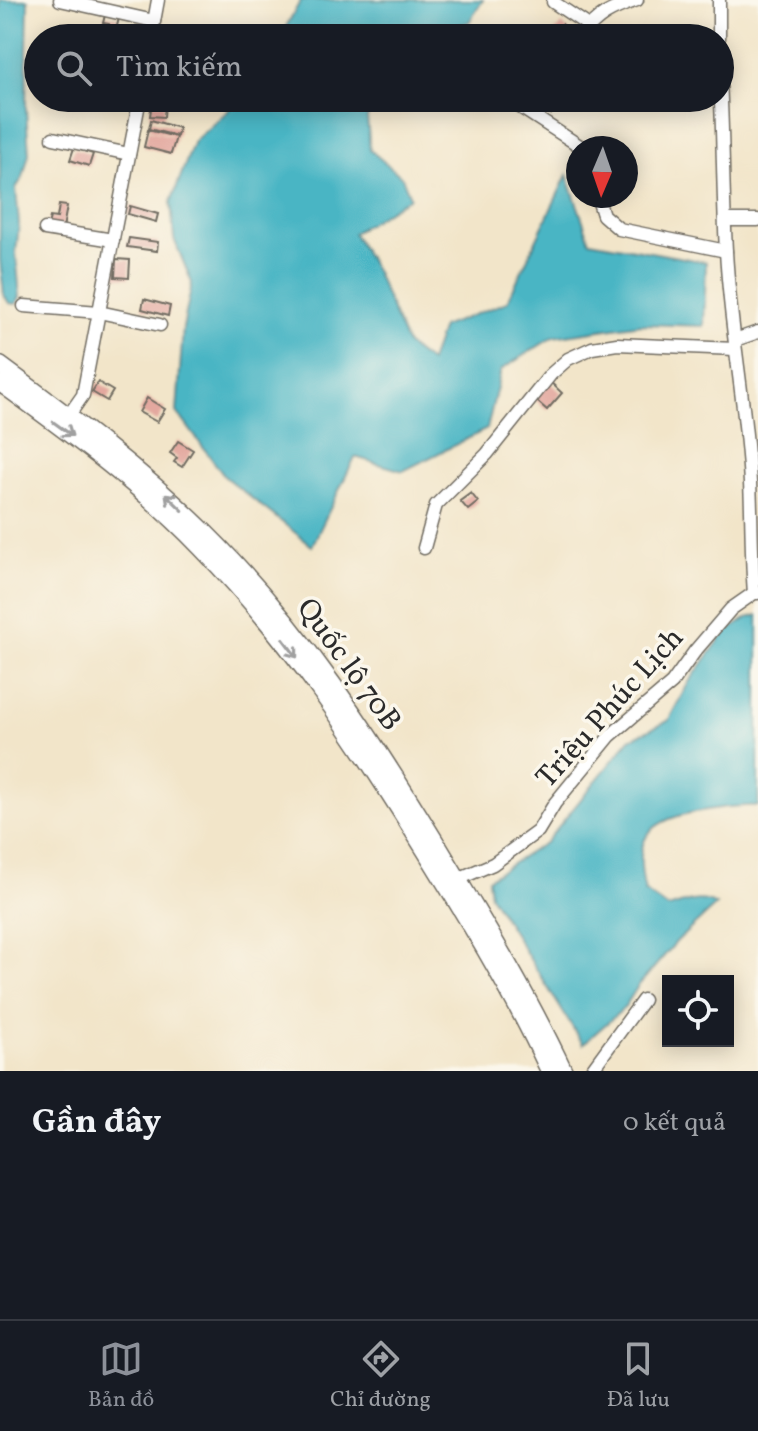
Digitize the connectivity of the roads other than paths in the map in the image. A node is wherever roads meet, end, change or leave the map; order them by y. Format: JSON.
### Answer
{"nodes":[{"id":1,"x":60,"y":0,"type":"edge"},
{"id":2,"x":158,"y":0,"type":"edge"},
{"id":3,"x":637,"y":0,"type":"edge"},
{"id":4,"x":719,"y":0,"type":"edge"},
{"id":5,"x":553,"y":2,"type":"edge"},
{"id":6,"x":154,"y":21,"type":"junction"},
{"id":7,"x":153,"y":24,"type":"edge"},
{"id":8,"x":586,"y":24,"type":"edge"},
{"id":9,"x":591,"y":24,"type":"edge"},
{"id":10,"x":719,"y":24,"type":"edge"},
{"id":11,"x":137,"y":112,"type":"edge"},
{"id":12,"x":528,"y":112,"type":"edge"},
{"id":13,"x":721,"y":112,"type":"edge"},
{"id":14,"x":566,"y":137,"type":"edge"},
{"id":15,"x":53,"y":138,"type":"dead end"},
{"id":16,"x":129,"y":154,"type":"junction"},
{"id":17,"x":601,"y":208,"type":"edge"},
{"id":18,"x":726,"y":220,"type":"junction"},
{"id":19,"x":758,"y":220,"type":"edge"},
{"id":20,"x":45,"y":229,"type":"dead end"},
{"id":21,"x":113,"y":240,"type":"junction"},
{"id":22,"x":726,"y":251,"type":"junction"},
{"id":23,"x":24,"y":306,"type":"dead end"},
{"id":24,"x":99,"y":312,"type":"junction"},
{"id":25,"x":160,"y":325,"type":"dead end"},
{"id":26,"x":758,"y":332,"type":"edge"},
{"id":27,"x":735,"y":345,"type":"junction"},
{"id":28,"x":0,"y":365,"type":"edge"},
{"id":29,"x":0,"y":383,"type":"edge"},
{"id":30,"x":69,"y":415,"type":"junction"},
{"id":31,"x":424,"y":548,"type":"dead end"},
{"id":32,"x":756,"y":593,"type":"edge"},
{"id":33,"x":380,"y":765,"type":"junction"},
{"id":34,"x":458,"y":879,"type":"junction"},
{"id":35,"x":643,"y":1000,"type":"dead end"},
{"id":36,"x":593,"y":1070,"type":"edge"},
{"id":37,"x":549,"y":1071,"type":"edge"},
{"id":38,"x":564,"y":1071,"type":"edge"}],
"edges":[{"from":1,"to":6,"type":"street"},
{"from":2,"to":6,"type":"street"},
{"from":3,"to":9,"type":"street"},
{"from":4,"to":10,"type":"street"},
{"from":5,"to":8,"type":"street"},
{"from":6,"to":7,"type":"street"},
{"from":11,"to":16,"type":"street"},
{"from":12,"to":14,"type":"street"},
{"from":13,"to":18,"type":"street"},
{"from":15,"to":16,"type":"street"},
{"from":16,"to":21,"type":"street"},
{"from":17,"to":22,"type":"street"},
{"from":18,"to":19,"type":"street"},
{"from":18,"to":22,"type":"street"},
{"from":20,"to":21,"type":"street"},
{"from":21,"to":24,"type":"street"},
{"from":22,"to":27,"type":"street"},
{"from":23,"to":24,"type":"street"},
{"from":24,"to":25,"type":"street"},
{"from":24,"to":30,"type":"street"},
{"from":26,"to":27,"type":"street"},
{"from":27,"to":31,"type":"street"},
{"from":27,"to":32,"type":"street"},
{"from":28,"to":30,"type":"main road","name":"Quốc lộ 70B"},
{"from":29,"to":33,"type":"main road","name":"Quốc lộ 70B","one_way":true},
{"from":33,"to":30,"type":"main road","name":"Quốc lộ 70B","one_way":true},
{"from":32,"to":34,"type":"street","name":"Triệu Phúc Lịch"},
{"from":33,"to":34,"type":"main road","name":"Quốc lộ 70B"},
{"from":33,"to":37,"type":"main road","name":"Quốc lộ 70B"},
{"from":34,"to":38,"type":"main road","name":"Quốc lộ 70B"},
{"from":35,"to":36,"type":"street"}]}
